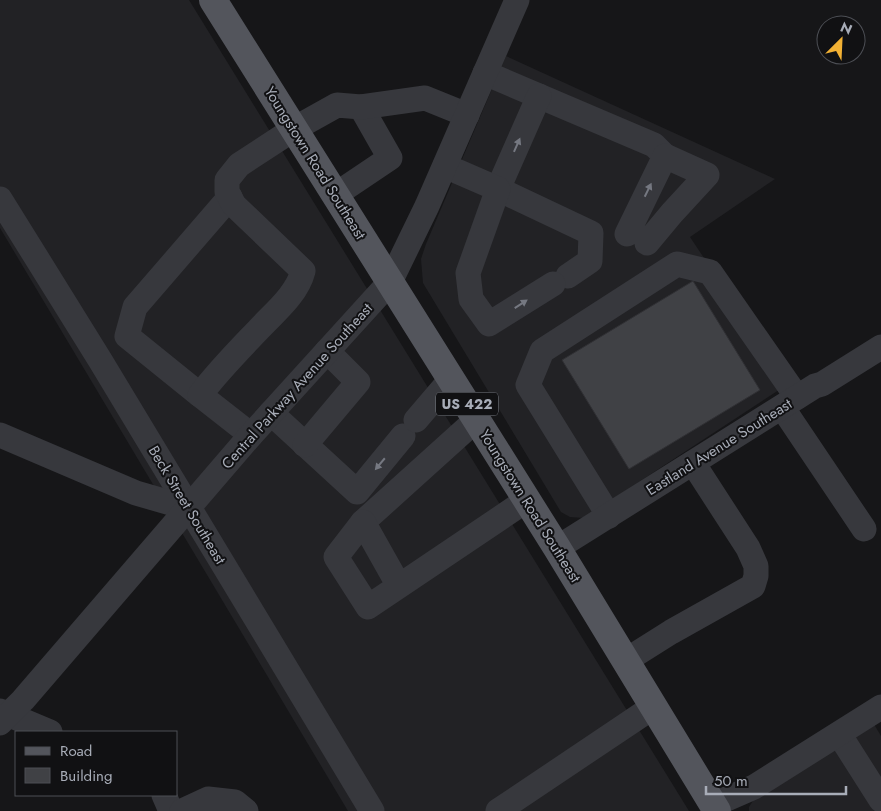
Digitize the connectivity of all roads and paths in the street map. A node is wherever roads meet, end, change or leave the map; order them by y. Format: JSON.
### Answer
{"nodes":[{"id":1,"x":213,"y":0,"type":"edge"},
{"id":2,"x":518,"y":0,"type":"edge"},
{"id":3,"x":485,"y":73,"type":"junction"},
{"id":4,"x":539,"y":96,"type":"junction"},
{"id":5,"x":361,"y":107,"type":"junction"},
{"id":6,"x":467,"y":115,"type":"junction"},
{"id":7,"x":294,"y":129,"type":"junction"},
{"id":8,"x":665,"y":156,"type":"junction"},
{"id":9,"x":445,"y":166,"type":"junction"},
{"id":10,"x":498,"y":189,"type":"junction"},
{"id":11,"x":335,"y":195,"type":"junction"},
{"id":12,"x":230,"y":197,"type":"junction"},
{"id":13,"x":0,"y":199,"type":"edge"},
{"id":14,"x":591,"y":233,"type":"junction"},
{"id":15,"x":637,"y":238,"type":"junction"},
{"id":16,"x":668,"y":269,"type":"junction"},
{"id":17,"x":390,"y":282,"type":"junction"},
{"id":18,"x":881,"y":347,"type":"edge"},
{"id":19,"x":327,"y":351,"type":"junction"},
{"id":20,"x":451,"y":379,"type":"junction"},
{"id":21,"x":200,"y":395,"type":"junction"},
{"id":22,"x":790,"y":402,"type":"junction"},
{"id":23,"x":272,"y":413,"type":"junction"},
{"id":24,"x":476,"y":420,"type":"junction"},
{"id":25,"x":0,"y":435,"type":"edge"},
{"id":26,"x":251,"y":435,"type":"junction"},
{"id":27,"x":305,"y":445,"type":"junction"},
{"id":28,"x":693,"y":463,"type":"junction"},
{"id":29,"x":527,"y":500,"type":"junction"},
{"id":30,"x":188,"y":508,"type":"junction"},
{"id":31,"x":609,"y":516,"type":"junction"},
{"id":32,"x":363,"y":522,"type":"junction"},
{"id":33,"x":864,"y":529,"type":"dead end"},
{"id":34,"x":557,"y":548,"type":"junction"},
{"id":35,"x":399,"y":586,"type":"junction"},
{"id":36,"x":625,"y":661,"type":"junction"},
{"id":37,"x":653,"y":707,"type":"junction"},
{"id":38,"x":881,"y":707,"type":"edge"},
{"id":39,"x":3,"y":716,"type":"edge"},
{"id":40,"x":47,"y":731,"type":"edge"},
{"id":41,"x":839,"y":734,"type":"junction"},
{"id":42,"x":164,"y":796,"type":"edge"},
{"id":43,"x":881,"y":800,"type":"edge"},
{"id":44,"x":715,"y":808,"type":"edge"},
{"id":45,"x":170,"y":811,"type":"edge"},
{"id":46,"x":182,"y":811,"type":"edge"},
{"id":47,"x":246,"y":811,"type":"edge"},
{"id":48,"x":372,"y":811,"type":"edge"},
{"id":49,"x":498,"y":811,"type":"edge"}],
"edges":[{"from":1,"to":7,"type":"main road","name":"Youngstown Road Southeast","number":"US 422"},
{"from":2,"to":3,"type":"street","name":"Central Parkway Avenue Southeast"},
{"from":3,"to":4,"type":"street"},
{"from":3,"to":6,"type":"street","name":"Central Parkway Avenue Southeast"},
{"from":4,"to":8,"type":"street"},
{"from":10,"to":4,"type":"street","one_way":true},
{"from":5,"to":6,"type":"street"},
{"from":5,"to":7,"type":"street"},
{"from":5,"to":11,"type":"street"},
{"from":6,"to":9,"type":"street","name":"Central Parkway Avenue Southeast"},
{"from":7,"to":11,"type":"main road","name":"Youngstown Road Southeast","number":"US 422"},
{"from":7,"to":12,"type":"street"},
{"from":15,"to":8,"type":"street","one_way":true},
{"from":8,"to":15,"type":"street"},
{"from":9,"to":10,"type":"street"},
{"from":9,"to":17,"type":"street","name":"Central Parkway Avenue Southeast"},
{"from":10,"to":14,"type":"street"},
{"from":10,"to":14,"type":"street","one_way":true},
{"from":11,"to":17,"type":"main road","name":"Youngstown Road Southeast","number":"US 422"},
{"from":12,"to":21,"type":"street"},
{"from":12,"to":21,"type":"street"},
{"from":13,"to":30,"type":"street","name":"Beck Street Southeast"},
{"from":14,"to":15,"type":"street"},
{"from":15,"to":16,"type":"street"},
{"from":16,"to":22,"type":"street"},
{"from":16,"to":31,"type":"street"},
{"from":17,"to":19,"type":"street","name":"Central Parkway Avenue Southeast"},
{"from":17,"to":20,"type":"main road","name":"Youngstown Road Southeast","number":"US 422"},
{"from":18,"to":22,"type":"street","name":"Eastland Avenue Southeast"},
{"from":19,"to":23,"type":"street","name":"Central Parkway Avenue Southeast"},
{"from":19,"to":27,"type":"street"},
{"from":20,"to":24,"type":"main road","name":"Youngstown Road Southeast","number":"US 422"},
{"from":20,"to":27,"type":"street","one_way":true},
{"from":21,"to":26,"type":"street"},
{"from":22,"to":28,"type":"street","name":"Eastland Avenue Southeast"},
{"from":22,"to":33,"type":"street"},
{"from":23,"to":26,"type":"street","name":"Central Parkway Avenue Southeast"},
{"from":23,"to":27,"type":"street"},
{"from":24,"to":29,"type":"main road","name":"Youngstown Road Southeast","number":"US 422"},
{"from":24,"to":32,"type":"street"},
{"from":25,"to":30,"type":"street"},
{"from":26,"to":30,"type":"street","name":"Central Parkway Avenue Southeast"},
{"from":28,"to":31,"type":"street","name":"Eastland Avenue Southeast"},
{"from":28,"to":36,"type":"street"},
{"from":29,"to":34,"type":"main road","name":"Youngstown Road Southeast","number":"US 422"},
{"from":29,"to":35,"type":"street"},
{"from":30,"to":39,"type":"street","name":"Central Parkway Avenue Southeast"},
{"from":30,"to":48,"type":"street","name":"Beck Street Southeast"},
{"from":31,"to":34,"type":"street","name":"Eastland Avenue Southeast"},
{"from":32,"to":35,"type":"street"},
{"from":32,"to":35,"type":"street"},
{"from":34,"to":36,"type":"main road","name":"Youngstown Road Southeast","number":"US 422"},
{"from":36,"to":37,"type":"main road","name":"Youngstown Road Southeast","number":"US 422"},
{"from":37,"to":44,"type":"main road","name":"Youngstown Road Southeast","number":"US 422"},
{"from":37,"to":49,"type":"street"},
{"from":38,"to":41,"type":"street"},
{"from":39,"to":40,"type":"street"},
{"from":41,"to":43,"type":"street"},
{"from":41,"to":44,"type":"street"},
{"from":42,"to":45,"type":"street"},
{"from":46,"to":47,"type":"street"}]}
